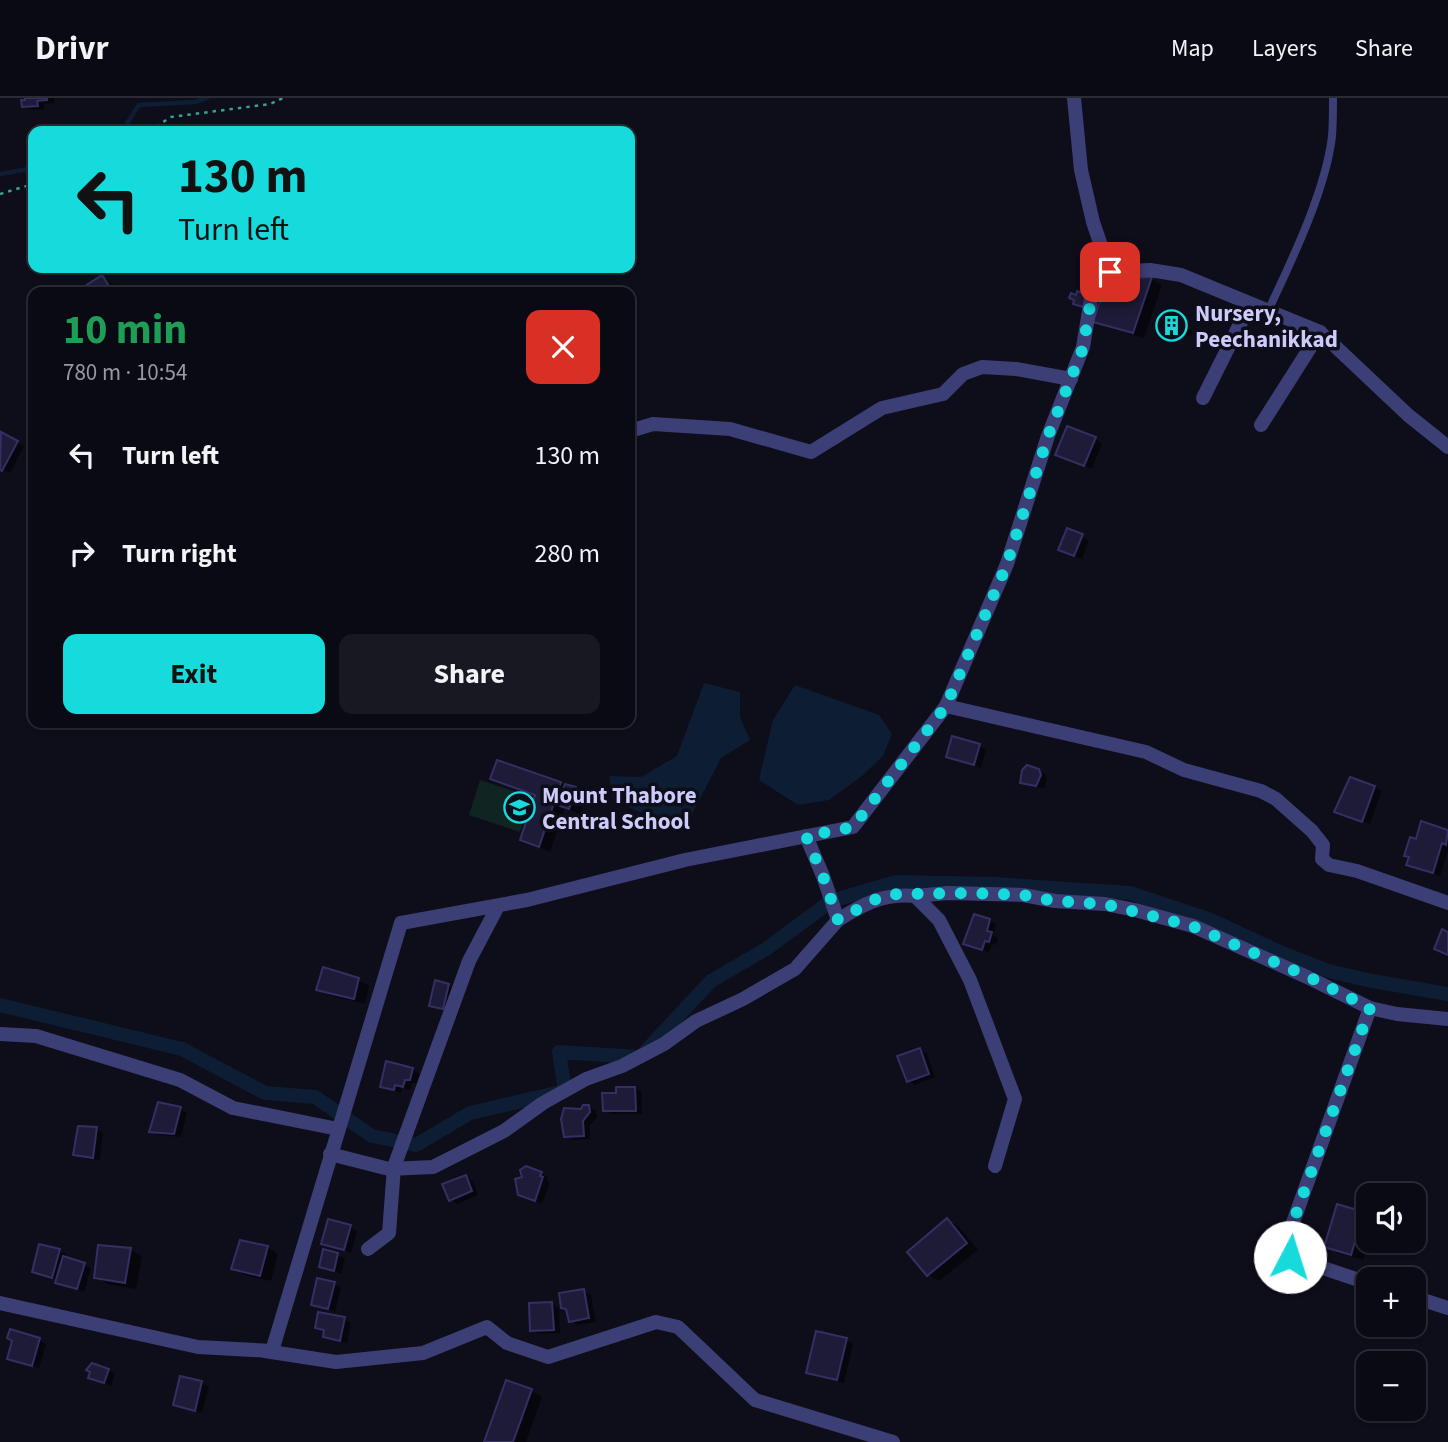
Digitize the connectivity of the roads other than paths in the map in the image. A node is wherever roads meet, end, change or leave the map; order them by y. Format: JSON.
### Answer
{"nodes":[{"id":1,"x":1074,"y":98,"type":"edge"},
{"id":2,"x":1333,"y":98,"type":"edge"},
{"id":3,"x":1110,"y":272,"type":"junction"},
{"id":4,"x":1250,"y":304,"type":"junction"},
{"id":5,"x":1268,"y":311,"type":"junction"},
{"id":6,"x":1320,"y":332,"type":"junction"},
{"id":7,"x":1071,"y":379,"type":"junction"},
{"id":8,"x":1203,"y":398,"type":"dead end"},
{"id":9,"x":1261,"y":425,"type":"dead end"},
{"id":10,"x":635,"y":429,"type":"edge"},
{"id":11,"x":1448,"y":447,"type":"edge"},
{"id":12,"x":946,"y":706,"type":"junction"},
{"id":13,"x":806,"y":836,"type":"junction"},
{"id":14,"x":915,"y":896,"type":"junction"},
{"id":15,"x":1448,"y":903,"type":"edge"},
{"id":16,"x":498,"y":906,"type":"junction"},
{"id":17,"x":838,"y":920,"type":"junction"},
{"id":18,"x":1370,"y":1008,"type":"junction"},
{"id":19,"x":1448,"y":1019,"type":"edge"},
{"id":20,"x":0,"y":1034,"type":"edge"},
{"id":21,"x":338,"y":1129,"type":"junction"},
{"id":22,"x":330,"y":1154,"type":"junction"},
{"id":23,"x":995,"y":1166,"type":"dead end"},
{"id":24,"x":394,"y":1168,"type":"junction"},
{"id":25,"x":368,"y":1249,"type":"dead end"},
{"id":26,"x":1356,"y":1279,"type":"edge"},
{"id":27,"x":1426,"y":1301,"type":"edge"},
{"id":28,"x":0,"y":1303,"type":"edge"},
{"id":29,"x":1448,"y":1308,"type":"edge"},
{"id":30,"x":265,"y":1351,"type":"junction"},
{"id":31,"x":893,"y":1442,"type":"edge"}],
"edges":[{"from":1,"to":3,"type":"street"},
{"from":2,"to":5,"type":"lane"},
{"from":3,"to":4,"type":"street"},
{"from":3,"to":7,"type":"street"},
{"from":4,"to":5,"type":"street"},
{"from":4,"to":8,"type":"street"},
{"from":5,"to":6,"type":"street"},
{"from":6,"to":9,"type":"street"},
{"from":6,"to":11,"type":"street"},
{"from":7,"to":10,"type":"street"},
{"from":7,"to":12,"type":"street"},
{"from":12,"to":13,"type":"street"},
{"from":12,"to":15,"type":"street"},
{"from":13,"to":16,"type":"street"},
{"from":13,"to":17,"type":"street"},
{"from":14,"to":17,"type":"street"},
{"from":14,"to":18,"type":"street"},
{"from":14,"to":23,"type":"street"},
{"from":16,"to":21,"type":"street"},
{"from":16,"to":24,"type":"street"},
{"from":17,"to":24,"type":"street"},
{"from":18,"to":19,"type":"street"},
{"from":18,"to":26,"type":"street"},
{"from":20,"to":21,"type":"street"},
{"from":21,"to":22,"type":"street"},
{"from":22,"to":24,"type":"street"},
{"from":22,"to":30,"type":"street"},
{"from":24,"to":25,"type":"street"},
{"from":27,"to":29,"type":"street"},
{"from":28,"to":30,"type":"street"},
{"from":30,"to":31,"type":"street"}]}
